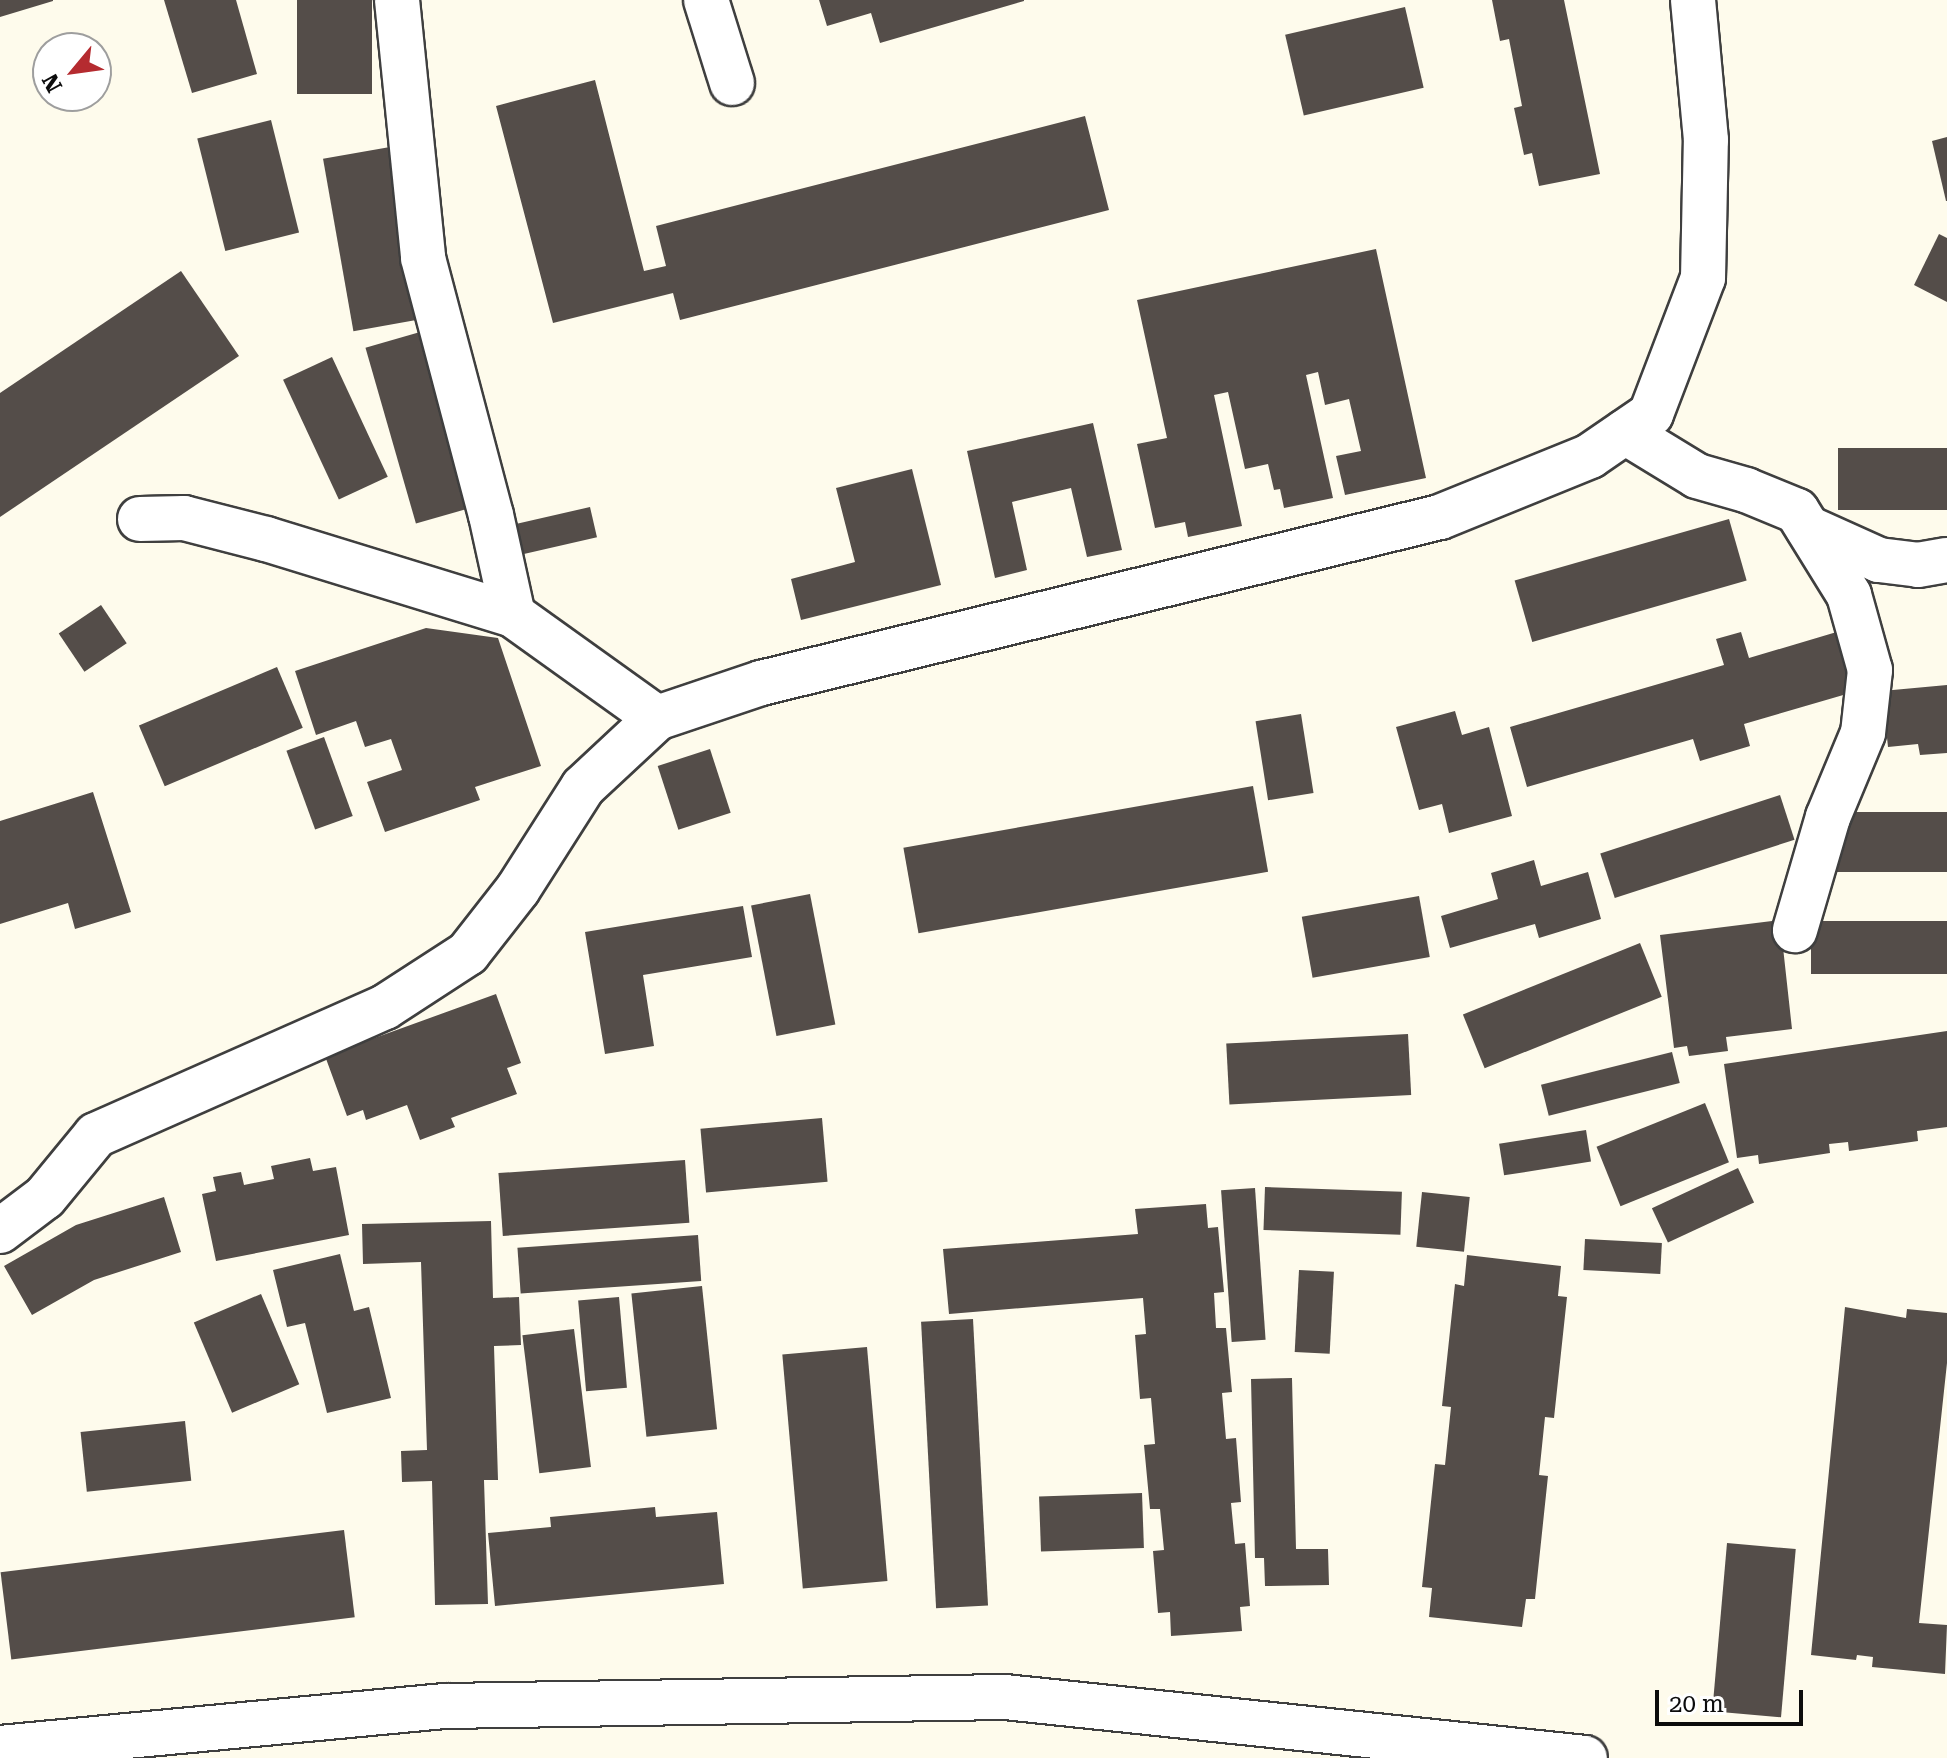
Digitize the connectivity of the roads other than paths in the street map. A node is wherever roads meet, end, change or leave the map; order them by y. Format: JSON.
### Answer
{"nodes":[{"id":1,"x":397,"y":0,"type":"edge"},
{"id":2,"x":706,"y":0,"type":"edge"},
{"id":3,"x":1693,"y":0,"type":"edge"},
{"id":4,"x":732,"y":83,"type":"dead end"},
{"id":5,"x":1625,"y":432,"type":"junction"},
{"id":6,"x":140,"y":519,"type":"dead end"},
{"id":7,"x":1808,"y":528,"type":"junction"},
{"id":8,"x":1947,"y":560,"type":"edge"},
{"id":9,"x":513,"y":615,"type":"junction"},
{"id":10,"x":657,"y":718,"type":"junction"},
{"id":11,"x":1795,"y":930,"type":"dead end"},
{"id":12,"x":0,"y":1231,"type":"edge"},
{"id":13,"x":0,"y":1748,"type":"edge"},
{"id":14,"x":1585,"y":1758,"type":"edge"}],
"edges":[{"from":1,"to":9,"type":"street"},
{"from":2,"to":4,"type":"street"},
{"from":3,"to":5,"type":"street"},
{"from":5,"to":7,"type":"street"},
{"from":5,"to":10,"type":"street"},
{"from":6,"to":9,"type":"street"},
{"from":7,"to":8,"type":"street"},
{"from":7,"to":11,"type":"street"},
{"from":9,"to":10,"type":"street"},
{"from":10,"to":12,"type":"street"},
{"from":13,"to":14,"type":"street"}]}
